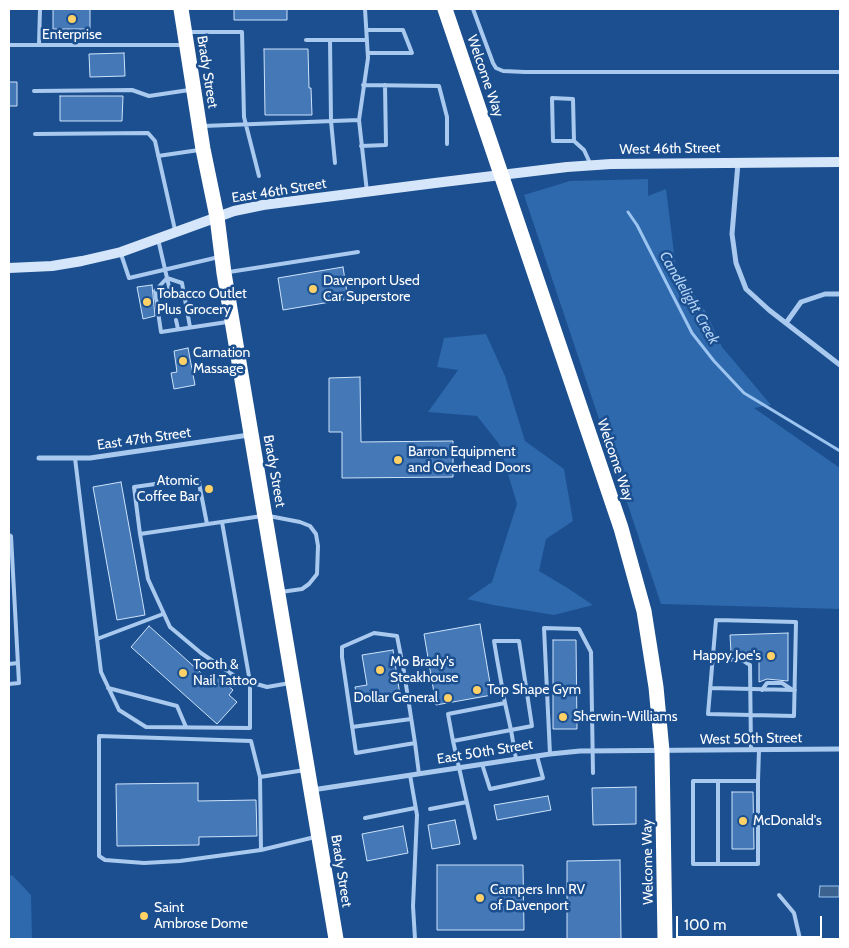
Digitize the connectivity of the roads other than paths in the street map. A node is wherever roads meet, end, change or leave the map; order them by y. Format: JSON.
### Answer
{"nodes":[{"id":1,"x":40,"y":9,"type":"edge"},
{"id":2,"x":181,"y":9,"type":"edge"},
{"id":3,"x":365,"y":9,"type":"edge"},
{"id":4,"x":444,"y":9,"type":"edge"},
{"id":5,"x":473,"y":9,"type":"edge"},
{"id":6,"x":366,"y":30,"type":"junction"},
{"id":7,"x":185,"y":38,"type":"junction"},
{"id":8,"x":306,"y":40,"type":"dead end"},
{"id":9,"x":330,"y":40,"type":"junction"},
{"id":10,"x":367,"y":40,"type":"junction"},
{"id":11,"x":39,"y":44,"type":"junction"},
{"id":12,"x":9,"y":45,"type":"edge"},
{"id":13,"x":368,"y":53,"type":"junction"},
{"id":14,"x":840,"y":72,"type":"edge"},
{"id":15,"x":364,"y":85,"type":"junction"},
{"id":16,"x":385,"y":85,"type":"junction"},
{"id":17,"x":194,"y":90,"type":"junction"},
{"id":18,"x":34,"y":91,"type":"dead end"},
{"id":19,"x":358,"y":120,"type":"junction"},
{"id":20,"x":331,"y":121,"type":"junction"},
{"id":21,"x":247,"y":124,"type":"junction"},
{"id":22,"x":200,"y":126,"type":"junction"},
{"id":23,"x":35,"y":134,"type":"dead end"},
{"id":24,"x":574,"y":141,"type":"junction"},
{"id":25,"x":447,"y":144,"type":"dead end"},
{"id":26,"x":361,"y":146,"type":"junction"},
{"id":27,"x":203,"y":149,"type":"junction"},
{"id":28,"x":158,"y":156,"type":"junction"},
{"id":29,"x":738,"y":162,"type":"junction"},
{"id":30,"x":840,"y":162,"type":"edge"},
{"id":31,"x":335,"y":163,"type":"dead end"},
{"id":32,"x":591,"y":165,"type":"junction"},
{"id":33,"x":501,"y":175,"type":"junction"},
{"id":34,"x":259,"y":176,"type":"dead end"},
{"id":35,"x":366,"y":192,"type":"junction"},
{"id":36,"x":217,"y":217,"type":"junction"},
{"id":37,"x":176,"y":232,"type":"junction"},
{"id":38,"x":158,"y":239,"type":"junction"},
{"id":39,"x":121,"y":252,"type":"junction"},
{"id":40,"x":358,"y":252,"type":"dead end"},
{"id":41,"x":222,"y":256,"type":"junction"},
{"id":42,"x":9,"y":268,"type":"edge"},
{"id":43,"x":166,"y":269,"type":"junction"},
{"id":44,"x":224,"y":273,"type":"junction"},
{"id":45,"x":167,"y":278,"type":"junction"},
{"id":46,"x":170,"y":291,"type":"dead end"},
{"id":47,"x":840,"y":294,"type":"edge"},
{"id":48,"x":176,"y":320,"type":"dead end"},
{"id":49,"x":232,"y":321,"type":"junction"},
{"id":50,"x":786,"y":323,"type":"junction"},
{"id":51,"x":190,"y":327,"type":"junction"},
{"id":52,"x":178,"y":329,"type":"junction"},
{"id":53,"x":840,"y":365,"type":"edge"},
{"id":54,"x":252,"y":434,"type":"junction"},
{"id":55,"x":39,"y":458,"type":"dead end"},
{"id":56,"x":75,"y":458,"type":"junction"},
{"id":57,"x":265,"y":516,"type":"junction"},
{"id":58,"x":222,"y":522,"type":"junction"},
{"id":59,"x":207,"y":524,"type":"junction"},
{"id":60,"x":140,"y":534,"type":"junction"},
{"id":61,"x":9,"y":535,"type":"edge"},
{"id":62,"x":278,"y":592,"type":"junction"},
{"id":63,"x":163,"y":614,"type":"junction"},
{"id":64,"x":97,"y":639,"type":"junction"},
{"id":65,"x":713,"y":659,"type":"junction"},
{"id":66,"x":18,"y":663,"type":"junction"},
{"id":67,"x":9,"y":664,"type":"edge"},
{"id":68,"x":250,"y":682,"type":"junction"},
{"id":69,"x":294,"y":682,"type":"junction"},
{"id":70,"x":9,"y":684,"type":"edge"},
{"id":71,"x":108,"y":688,"type":"junction"},
{"id":72,"x":710,"y":688,"type":"junction"},
{"id":73,"x":750,"y":689,"type":"junction"},
{"id":74,"x":762,"y":690,"type":"junction"},
{"id":75,"x":794,"y":690,"type":"junction"},
{"id":76,"x":505,"y":703,"type":"junction"},
{"id":77,"x":750,"y":715,"type":"junction"},
{"id":78,"x":411,"y":719,"type":"junction"},
{"id":79,"x":186,"y":727,"type":"junction"},
{"id":80,"x":352,"y":727,"type":"junction"},
{"id":81,"x":510,"y":730,"type":"junction"},
{"id":82,"x":454,"y":741,"type":"junction"},
{"id":83,"x":415,"y":743,"type":"junction"},
{"id":84,"x":840,"y":749,"type":"edge"},
{"id":85,"x":750,"y":750,"type":"junction"},
{"id":86,"x":759,"y":750,"type":"junction"},
{"id":87,"x":594,"y":751,"type":"junction"},
{"id":88,"x":662,"y":751,"type":"junction"},
{"id":89,"x":550,"y":754,"type":"junction"},
{"id":90,"x":536,"y":756,"type":"junction"},
{"id":91,"x":516,"y":759,"type":"junction"},
{"id":92,"x":482,"y":764,"type":"junction"},
{"id":93,"x":459,"y":768,"type":"junction"},
{"id":94,"x":309,"y":770,"type":"junction"},
{"id":95,"x":593,"y":773,"type":"dead end"},
{"id":96,"x":419,"y":774,"type":"junction"},
{"id":97,"x":410,"y":775,"type":"junction"},
{"id":98,"x":260,"y":777,"type":"junction"},
{"id":99,"x":718,"y":781,"type":"junction"},
{"id":100,"x":758,"y":781,"type":"junction"},
{"id":101,"x":312,"y":790,"type":"junction"},
{"id":102,"x":467,"y":802,"type":"junction"},
{"id":103,"x":415,"y":808,"type":"junction"},
{"id":104,"x":430,"y":809,"type":"dead end"},
{"id":105,"x":365,"y":818,"type":"dead end"},
{"id":106,"x":319,"y":836,"type":"junction"},
{"id":107,"x":475,"y":838,"type":"dead end"},
{"id":108,"x":261,"y":850,"type":"junction"},
{"id":109,"x":718,"y":864,"type":"junction"},
{"id":110,"x":780,"y":896,"type":"dead end"},
{"id":111,"x":336,"y":939,"type":"edge"},
{"id":112,"x":415,"y":939,"type":"edge"},
{"id":113,"x":665,"y":939,"type":"edge"},
{"id":114,"x":800,"y":939,"type":"edge"}],
"edges":[{"from":1,"to":11,"type":"lane"},
{"from":2,"to":7,"type":"highway","name":"Brady Street"},
{"from":3,"to":6,"type":"lane"},
{"from":4,"to":33,"type":"highway","name":"Welcome Way"},
{"from":5,"to":14,"type":"lane"},
{"from":6,"to":10,"type":"lane"},
{"from":6,"to":13,"type":"lane"},
{"from":7,"to":11,"type":"lane"},
{"from":7,"to":17,"type":"highway","name":"Brady Street"},
{"from":7,"to":21,"type":"lane"},
{"from":8,"to":9,"type":"lane"},
{"from":9,"to":10,"type":"lane"},
{"from":9,"to":20,"type":"lane"},
{"from":10,"to":13,"type":"lane"},
{"from":11,"to":12,"type":"lane"},
{"from":13,"to":15,"type":"lane"},
{"from":15,"to":16,"type":"lane"},
{"from":15,"to":19,"type":"lane"},
{"from":16,"to":25,"type":"lane"},
{"from":16,"to":26,"type":"lane"},
{"from":17,"to":18,"type":"lane"},
{"from":17,"to":22,"type":"highway","name":"Brady Street"},
{"from":19,"to":20,"type":"lane"},
{"from":19,"to":26,"type":"lane"},
{"from":20,"to":21,"type":"lane"},
{"from":20,"to":31,"type":"lane"},
{"from":21,"to":22,"type":"lane"},
{"from":21,"to":34,"type":"lane"},
{"from":22,"to":27,"type":"highway","name":"Brady Street"},
{"from":23,"to":28,"type":"lane"},
{"from":24,"to":24,"type":"lane"},
{"from":24,"to":32,"type":"lane"},
{"from":26,"to":35,"type":"lane"},
{"from":27,"to":28,"type":"lane"},
{"from":27,"to":36,"type":"highway","name":"Brady Street"},
{"from":28,"to":37,"type":"lane"},
{"from":29,"to":30,"type":"street","name":"West 46th Street"},
{"from":29,"to":32,"type":"street","name":"West 46th Street"},
{"from":29,"to":50,"type":"street"},
{"from":32,"to":33,"type":"street","name":"West 46th Street"},
{"from":33,"to":35,"type":"street","name":"East 46th Street"},
{"from":33,"to":88,"type":"highway","name":"Welcome Way"},
{"from":35,"to":36,"type":"street","name":"East 46th Street"},
{"from":36,"to":37,"type":"street","name":"East 46th Street"},
{"from":36,"to":41,"type":"highway","name":"Brady Street"},
{"from":37,"to":38,"type":"street","name":"East 46th Street"},
{"from":38,"to":39,"type":"street","name":"East 46th Street"},
{"from":38,"to":43,"type":"lane"},
{"from":39,"to":42,"type":"street","name":"East 46th Street"},
{"from":39,"to":43,"type":"lane"},
{"from":40,"to":44,"type":"lane"},
{"from":41,"to":43,"type":"lane"},
{"from":41,"to":44,"type":"highway","name":"Brady Street"},
{"from":43,"to":45,"type":"lane"},
{"from":44,"to":49,"type":"highway","name":"Brady Street"},
{"from":45,"to":46,"type":"lane"},
{"from":45,"to":51,"type":"lane"},
{"from":45,"to":52,"type":"lane"},
{"from":47,"to":50,"type":"street"},
{"from":48,"to":52,"type":"lane"},
{"from":49,"to":51,"type":"lane"},
{"from":49,"to":54,"type":"highway","name":"Brady Street"},
{"from":50,"to":53,"type":"street"},
{"from":51,"to":52,"type":"lane"},
{"from":54,"to":56,"type":"street","name":"East 47th Street"},
{"from":54,"to":57,"type":"highway","name":"Brady Street"},
{"from":55,"to":56,"type":"street","name":"East 47th Street"},
{"from":56,"to":64,"type":"lane"},
{"from":57,"to":58,"type":"lane"},
{"from":57,"to":62,"type":"highway","name":"Brady Street"},
{"from":57,"to":62,"type":"lane"},
{"from":58,"to":59,"type":"lane"},
{"from":58,"to":68,"type":"lane"},
{"from":59,"to":60,"type":"lane"},
{"from":59,"to":60,"type":"lane"},
{"from":60,"to":63,"type":"lane"},
{"from":61,"to":66,"type":"lane"},
{"from":62,"to":69,"type":"highway","name":"Brady Street"},
{"from":63,"to":64,"type":"lane"},
{"from":63,"to":68,"type":"lane"},
{"from":64,"to":71,"type":"lane"},
{"from":65,"to":72,"type":"lane"},
{"from":65,"to":73,"type":"lane"},
{"from":65,"to":75,"type":"lane"},
{"from":66,"to":67,"type":"lane"},
{"from":66,"to":70,"type":"lane"},
{"from":68,"to":69,"type":"lane"},
{"from":68,"to":79,"type":"lane"},
{"from":69,"to":94,"type":"highway","name":"Brady Street"},
{"from":71,"to":79,"type":"lane"},
{"from":71,"to":79,"type":"lane"},
{"from":72,"to":73,"type":"lane"},
{"from":72,"to":77,"type":"lane"},
{"from":73,"to":74,"type":"lane"},
{"from":73,"to":77,"type":"lane"},
{"from":74,"to":75,"type":"lane"},
{"from":74,"to":75,"type":"lane"},
{"from":75,"to":77,"type":"lane"},
{"from":76,"to":81,"type":"lane"},
{"from":76,"to":81,"type":"lane"},
{"from":76,"to":82,"type":"lane"},
{"from":77,"to":85,"type":"lane"},
{"from":78,"to":80,"type":"lane"},
{"from":78,"to":80,"type":"lane"},
{"from":78,"to":83,"type":"lane"},
{"from":80,"to":83,"type":"lane"},
{"from":81,"to":82,"type":"lane"},
{"from":81,"to":91,"type":"lane"},
{"from":82,"to":93,"type":"lane"},
{"from":83,"to":96,"type":"lane"},
{"from":84,"to":86,"type":"street","name":"West 50th Street"},
{"from":85,"to":86,"type":"street","name":"West 50th Street"},
{"from":85,"to":88,"type":"street","name":"West 50th Street"},
{"from":86,"to":100,"type":"lane"},
{"from":87,"to":88,"type":"street","name":"East 50th Street"},
{"from":87,"to":89,"type":"street","name":"East 50th Street"},
{"from":87,"to":89,"type":"lane"},
{"from":87,"to":95,"type":"lane"},
{"from":88,"to":113,"type":"highway","name":"Welcome Way"},
{"from":89,"to":90,"type":"street","name":"East 50th Street"},
{"from":90,"to":91,"type":"street","name":"East 50th Street"},
{"from":90,"to":92,"type":"lane"},
{"from":91,"to":92,"type":"street","name":"East 50th Street"},
{"from":92,"to":93,"type":"street","name":"East 50th Street"},
{"from":93,"to":96,"type":"street","name":"East 50th Street"},
{"from":93,"to":102,"type":"lane"},
{"from":94,"to":98,"type":"lane"},
{"from":94,"to":101,"type":"highway","name":"Brady Street"},
{"from":96,"to":97,"type":"street","name":"East 50th Street"},
{"from":97,"to":101,"type":"street","name":"East 50th Street"},
{"from":97,"to":103,"type":"lane"},
{"from":98,"to":108,"type":"lane"},
{"from":98,"to":108,"type":"lane"},
{"from":99,"to":100,"type":"lane"},
{"from":99,"to":109,"type":"lane"},
{"from":99,"to":109,"type":"lane"},
{"from":100,"to":109,"type":"lane"},
{"from":101,"to":106,"type":"highway","name":"Brady Street"},
{"from":102,"to":104,"type":"lane"},
{"from":102,"to":107,"type":"lane"},
{"from":103,"to":105,"type":"lane"},
{"from":103,"to":112,"type":"lane"},
{"from":106,"to":108,"type":"lane"},
{"from":106,"to":111,"type":"highway","name":"Brady Street"},
{"from":110,"to":114,"type":"lane"}]}
